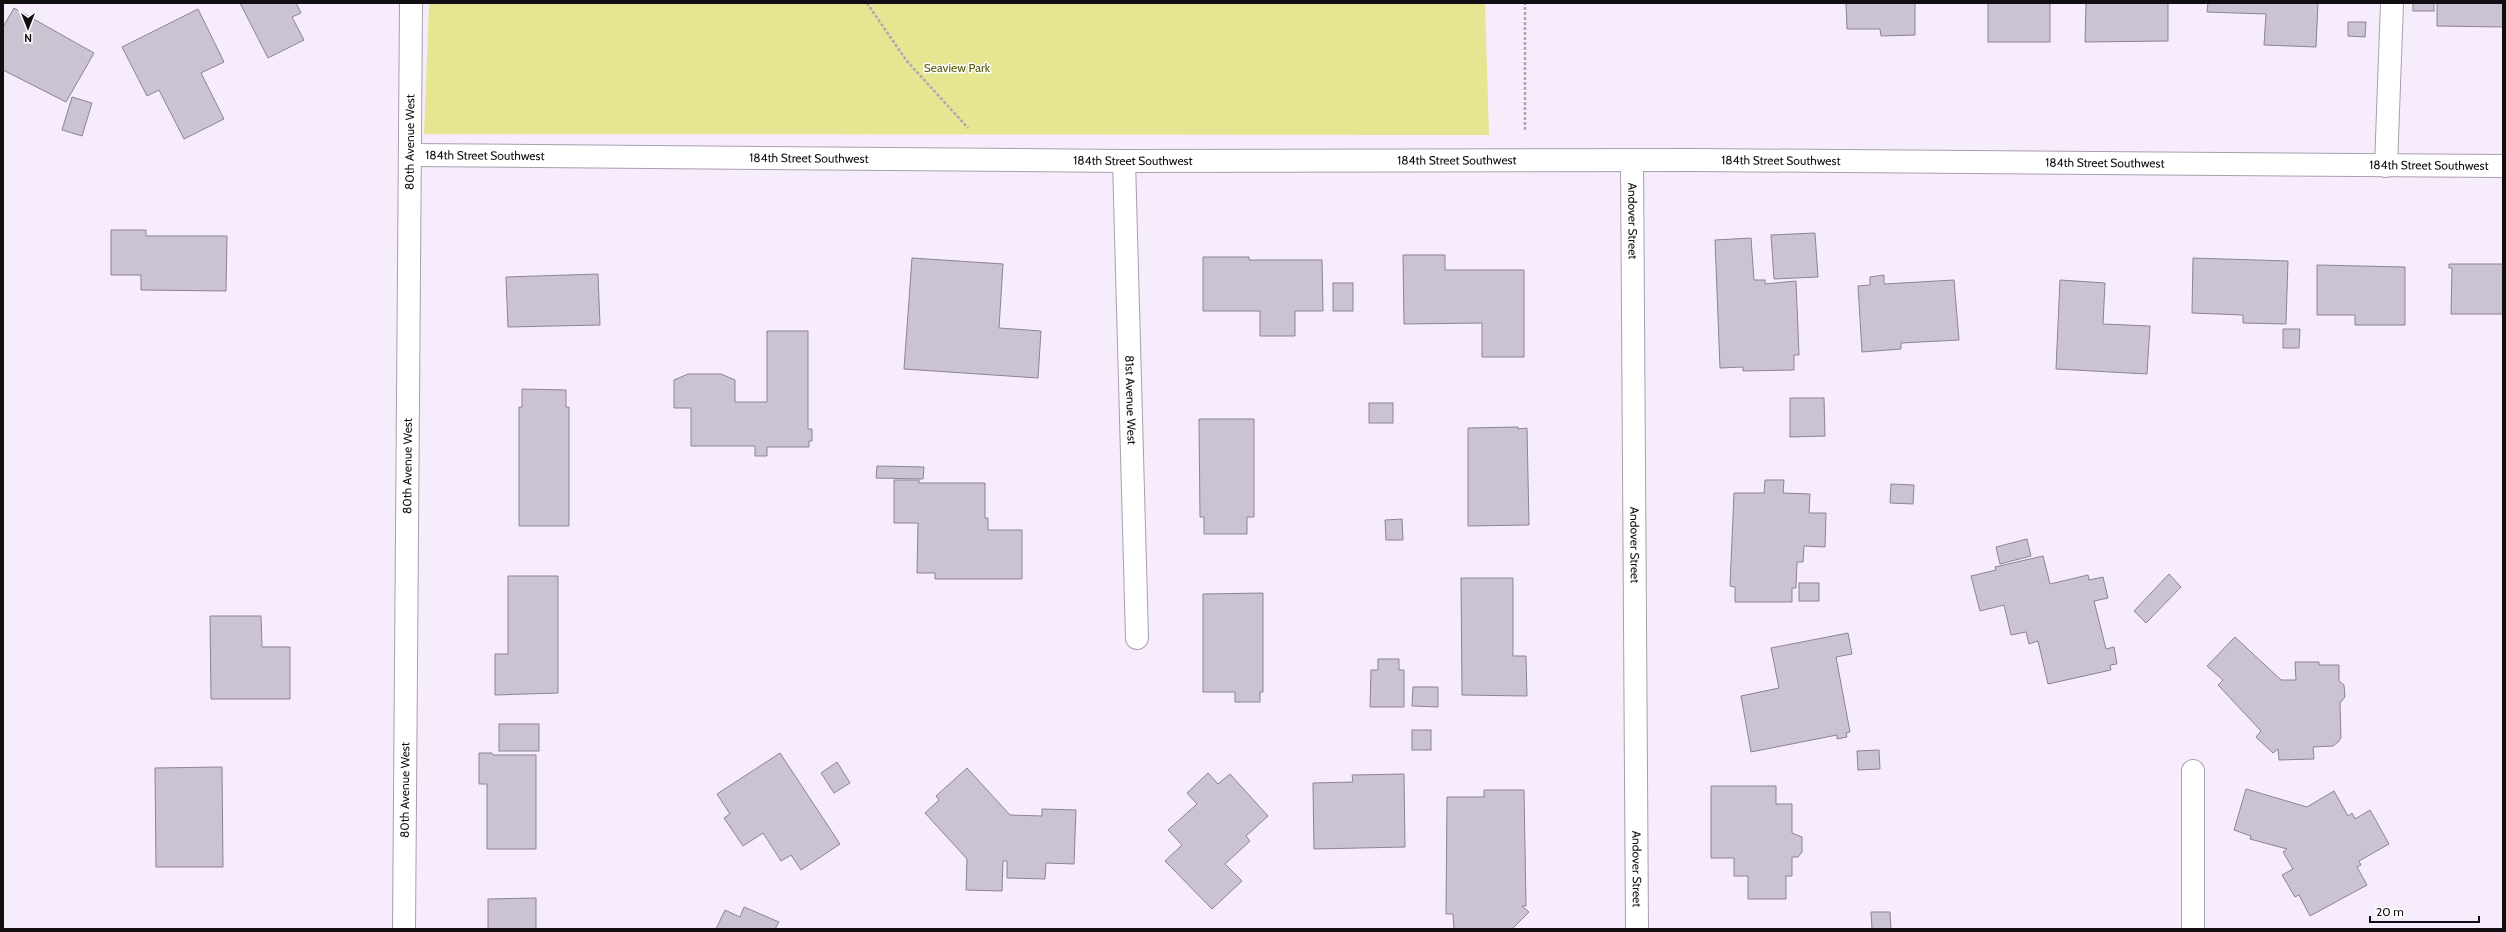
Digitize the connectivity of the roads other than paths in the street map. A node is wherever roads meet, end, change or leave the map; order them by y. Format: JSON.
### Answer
{"nodes":[{"id":1,"x":411,"y":3,"type":"edge"},
{"id":2,"x":2392,"y":3,"type":"edge"},
{"id":3,"x":410,"y":155,"type":"junction"},
{"id":4,"x":1632,"y":160,"type":"junction"},
{"id":5,"x":1124,"y":161,"type":"junction"},
{"id":6,"x":2386,"y":166,"type":"junction"},
{"id":7,"x":2503,"y":166,"type":"edge"},
{"id":8,"x":1137,"y":638,"type":"dead end"},
{"id":9,"x":2193,"y":771,"type":"dead end"},
{"id":10,"x":404,"y":929,"type":"edge"},
{"id":11,"x":1637,"y":929,"type":"edge"},
{"id":12,"x":2193,"y":929,"type":"edge"}],
"edges":[{"from":1,"to":3,"type":"street","name":"80th Avenue West"},
{"from":2,"to":6,"type":"street"},
{"from":3,"to":5,"type":"street","name":"184th Street Southwest"},
{"from":3,"to":10,"type":"street","name":"80th Avenue West"},
{"from":4,"to":5,"type":"street","name":"184th Street Southwest"},
{"from":4,"to":6,"type":"street","name":"184th Street Southwest"},
{"from":4,"to":11,"type":"street","name":"Andover Street"},
{"from":5,"to":8,"type":"street","name":"81st Avenue West"},
{"from":6,"to":7,"type":"street","name":"184th Street Southwest"},
{"from":9,"to":12,"type":"street"}]}
